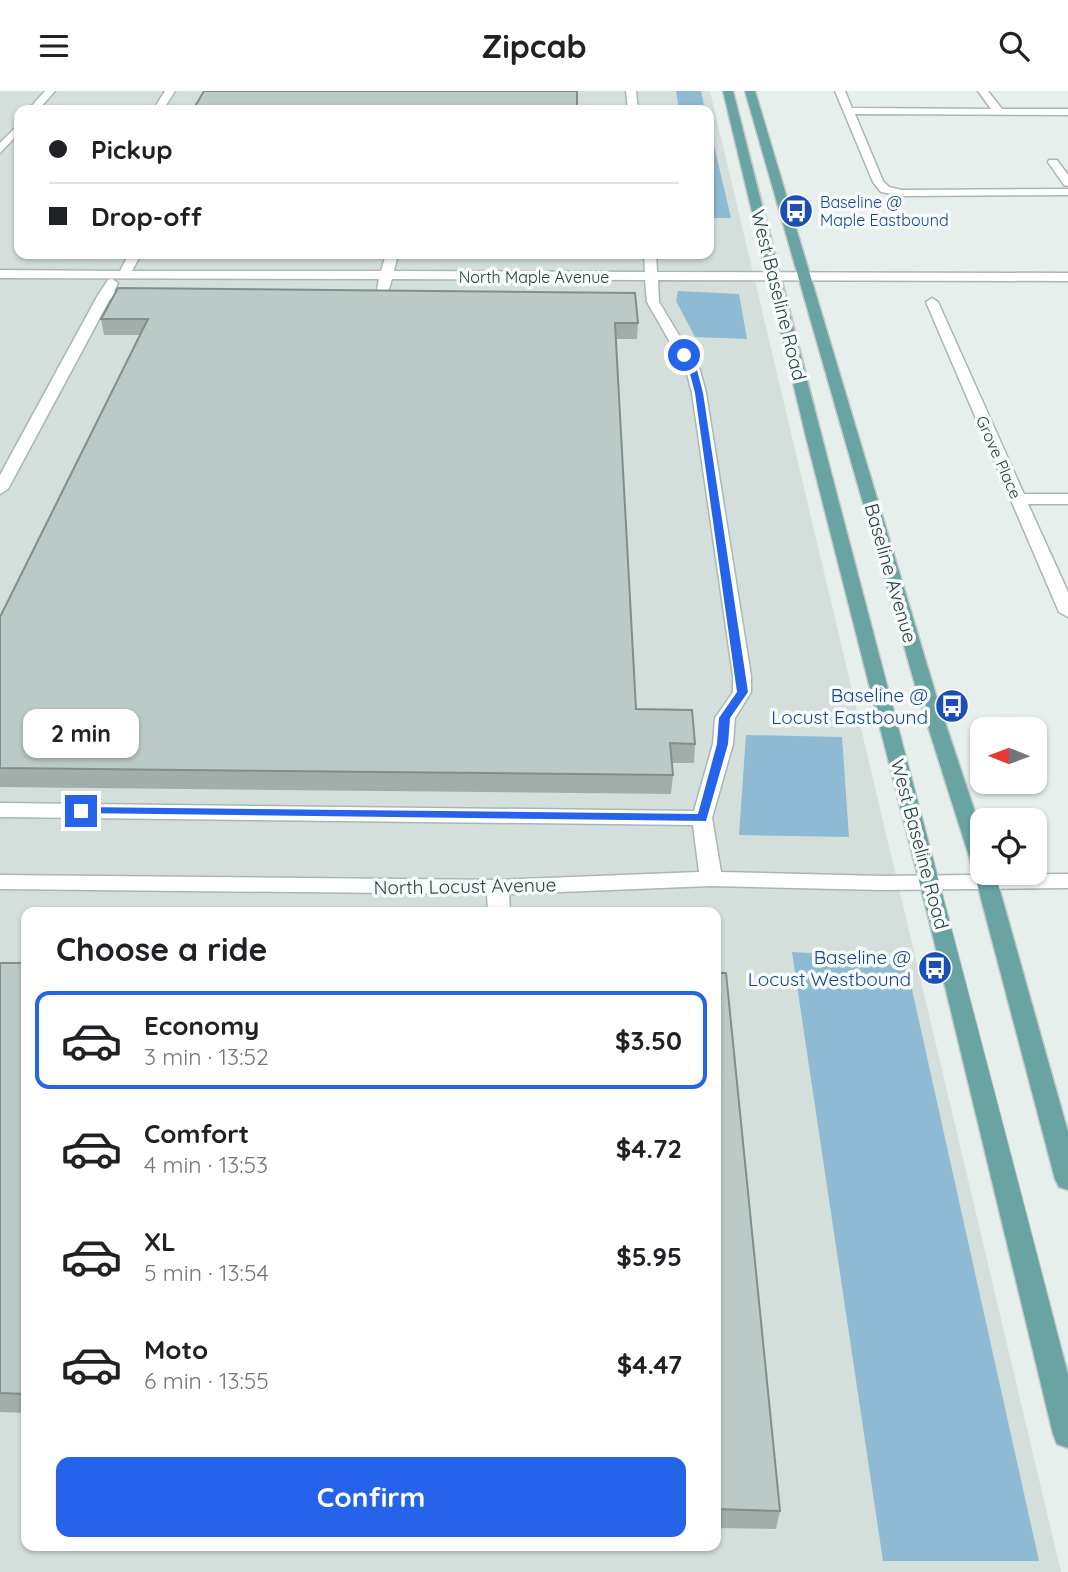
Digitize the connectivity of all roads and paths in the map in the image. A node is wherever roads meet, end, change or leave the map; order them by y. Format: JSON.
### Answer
{"nodes":[{"id":1,"x":50,"y":91,"type":"edge"},
{"id":2,"x":727,"y":91,"type":"edge"},
{"id":3,"x":750,"y":91,"type":"edge"},
{"id":4,"x":841,"y":91,"type":"edge"},
{"id":5,"x":983,"y":91,"type":"edge"},
{"id":6,"x":37,"y":105,"type":"edge"},
{"id":7,"x":849,"y":111,"type":"junction"},
{"id":8,"x":999,"y":112,"type":"junction"},
{"id":9,"x":1068,"y":112,"type":"edge"},
{"id":10,"x":14,"y":134,"type":"edge"},
{"id":11,"x":0,"y":150,"type":"edge"},
{"id":12,"x":1053,"y":162,"type":"dead end"},
{"id":13,"x":1068,"y":183,"type":"edge"},
{"id":14,"x":1068,"y":192,"type":"edge"},
{"id":15,"x":131,"y":259,"type":"edge"},
{"id":16,"x":391,"y":259,"type":"edge"},
{"id":17,"x":650,"y":259,"type":"edge"},
{"id":18,"x":0,"y":274,"type":"edge"},
{"id":19,"x":120,"y":275,"type":"junction"},
{"id":20,"x":386,"y":277,"type":"junction"},
{"id":21,"x":652,"y":277,"type":"junction"},
{"id":22,"x":774,"y":277,"type":"junction"},
{"id":23,"x":805,"y":277,"type":"junction"},
{"id":24,"x":1068,"y":277,"type":"edge"},
{"id":25,"x":104,"y":295,"type":"junction"},
{"id":26,"x":160,"y":296,"type":"edge"},
{"id":27,"x":380,"y":298,"type":"edge"},
{"id":28,"x":932,"y":302,"type":"dead end"},
{"id":29,"x":0,"y":489,"type":"edge"},
{"id":30,"x":1017,"y":499,"type":"junction"},
{"id":31,"x":1068,"y":499,"type":"edge"},
{"id":32,"x":1068,"y":612,"type":"edge"},
{"id":33,"x":0,"y":810,"type":"edge"},
{"id":34,"x":702,"y":818,"type":"junction"},
{"id":35,"x":970,"y":830,"type":"edge"},
{"id":36,"x":970,"y":876,"type":"edge"},
{"id":37,"x":711,"y":879,"type":"junction"},
{"id":38,"x":1047,"y":879,"type":"edge"},
{"id":39,"x":929,"y":881,"type":"junction"},
{"id":40,"x":1068,"y":881,"type":"edge"},
{"id":41,"x":0,"y":882,"type":"edge"},
{"id":42,"x":987,"y":885,"type":"edge"},
{"id":43,"x":498,"y":887,"type":"junction"},
{"id":44,"x":499,"y":907,"type":"edge"},
{"id":45,"x":1068,"y":1179,"type":"edge"},
{"id":46,"x":1068,"y":1434,"type":"edge"}],
"edges":[{"from":1,"to":6,"type":"street"},
{"from":2,"to":22,"type":"main road","name":"West Baseline Road"},
{"from":3,"to":23,"type":"main road","name":"West Baseline Road"},
{"from":4,"to":7,"type":"street"},
{"from":5,"to":8,"type":"street"},
{"from":7,"to":8,"type":"street"},
{"from":7,"to":14,"type":"street"},
{"from":8,"to":9,"type":"street"},
{"from":10,"to":11,"type":"street"},
{"from":12,"to":13,"type":"street"},
{"from":15,"to":19,"type":"street"},
{"from":16,"to":20,"type":"street"},
{"from":17,"to":21,"type":"street"},
{"from":18,"to":19,"type":"street","name":"North Maple Avenue"},
{"from":19,"to":20,"type":"street","name":"North Maple Avenue"},
{"from":19,"to":25,"type":"street"},
{"from":20,"to":21,"type":"street","name":"North Maple Avenue"},
{"from":20,"to":27,"type":"street"},
{"from":21,"to":22,"type":"street","name":"North Maple Avenue"},
{"from":21,"to":34,"type":"street"},
{"from":22,"to":23,"type":"street","name":"North Maple Avenue"},
{"from":22,"to":39,"type":"main road","name":"West Baseline Road"},
{"from":23,"to":24,"type":"street","name":"North Maple Avenue"},
{"from":23,"to":35,"type":"main road","name":"Baseline Avenue"},
{"from":25,"to":26,"type":"street"},
{"from":25,"to":29,"type":"street"},
{"from":28,"to":30,"type":"street","name":"Grove Place"},
{"from":30,"to":31,"type":"street"},
{"from":30,"to":32,"type":"street","name":"Grove Place"},
{"from":33,"to":34,"type":"street"},
{"from":34,"to":37,"type":"street"},
{"from":36,"to":39,"type":"street","name":"North Locust Avenue"},
{"from":37,"to":39,"type":"street","name":"North Locust Avenue"},
{"from":37,"to":43,"type":"street","name":"North Locust Avenue"},
{"from":38,"to":40,"type":"street","name":"North Locust Avenue"},
{"from":39,"to":46,"type":"main road","name":"West Baseline Road"},
{"from":41,"to":43,"type":"street","name":"North Locust Avenue"},
{"from":42,"to":45,"type":"main road","name":"Baseline Avenue"},
{"from":43,"to":44,"type":"street"}]}
